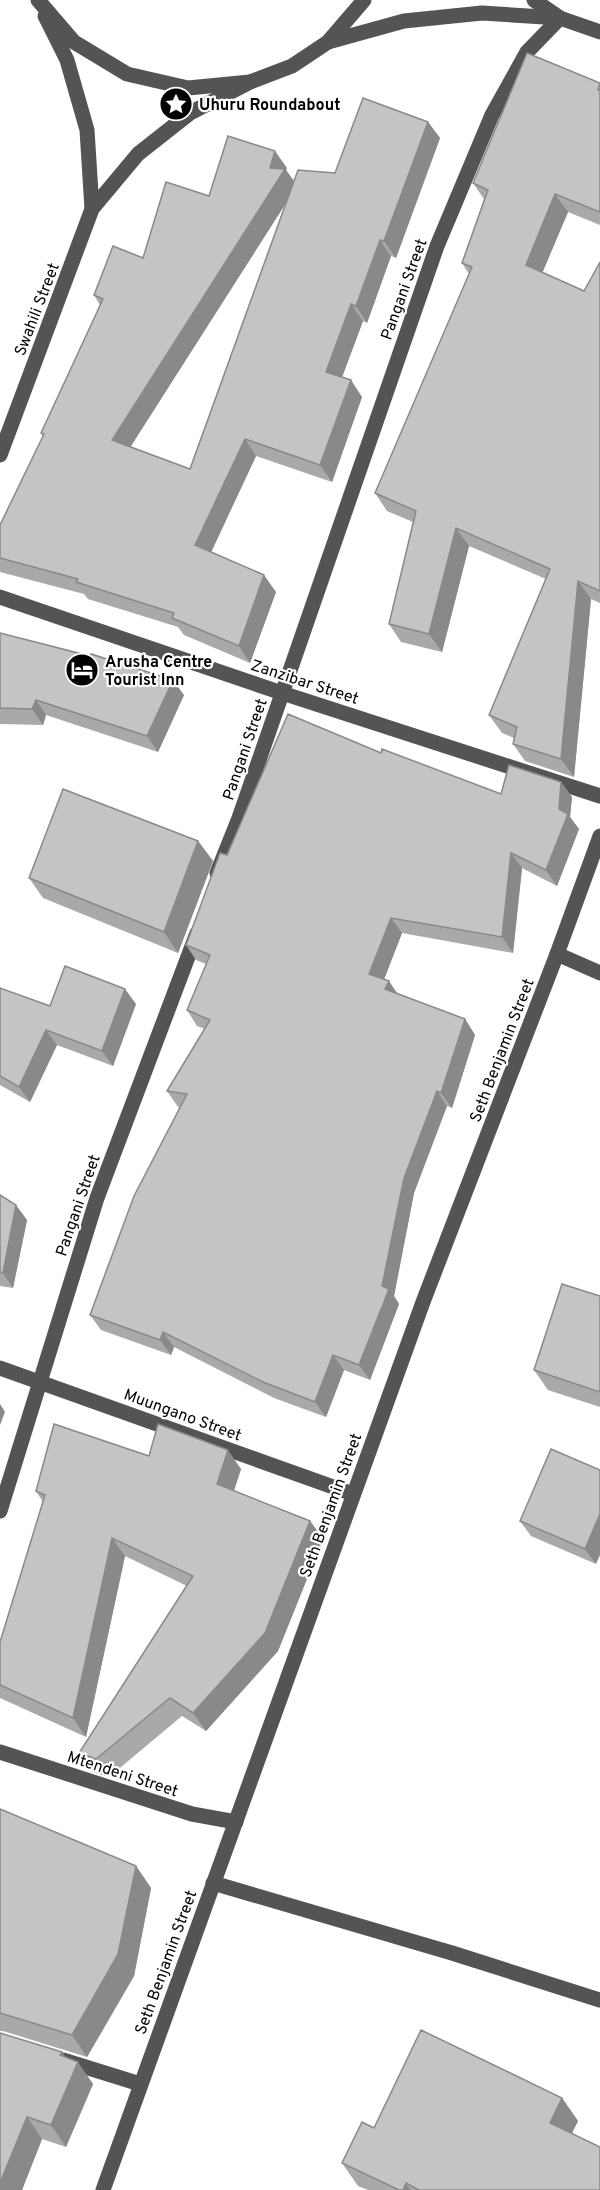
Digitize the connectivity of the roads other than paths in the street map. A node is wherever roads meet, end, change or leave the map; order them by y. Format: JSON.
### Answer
{"nodes":[{"id":1,"x":37,"y":0,"type":"edge"},
{"id":2,"x":364,"y":0,"type":"edge"},
{"id":3,"x":534,"y":0,"type":"edge"},
{"id":4,"x":561,"y":18,"type":"junction"},
{"id":5,"x":600,"y":32,"type":"edge"},
{"id":6,"x":328,"y":42,"type":"junction"},
{"id":7,"x":250,"y":82,"type":"junction"},
{"id":8,"x":92,"y":209,"type":"junction"},
{"id":9,"x":0,"y":455,"type":"edge"},
{"id":10,"x":0,"y":597,"type":"edge"},
{"id":11,"x":282,"y":693,"type":"junction"},
{"id":12,"x":600,"y":796,"type":"edge"},
{"id":13,"x":600,"y":836,"type":"edge"},
{"id":14,"x":212,"y":886,"type":"edge"},
{"id":15,"x":201,"y":920,"type":"edge"},
{"id":16,"x":557,"y":954,"type":"junction"},
{"id":17,"x":600,"y":973,"type":"edge"},
{"id":18,"x":0,"y":1368,"type":"edge"},
{"id":19,"x":41,"y":1382,"type":"junction"},
{"id":20,"x":353,"y":1494,"type":"junction"},
{"id":21,"x":0,"y":1510,"type":"edge"},
{"id":22,"x":0,"y":1752,"type":"edge"},
{"id":23,"x":236,"y":1822,"type":"junction"},
{"id":24,"x":213,"y":1883,"type":"junction"},
{"id":25,"x":600,"y":2000,"type":"edge"},
{"id":26,"x":43,"y":2054,"type":"edge"},
{"id":27,"x":140,"y":2084,"type":"junction"},
{"id":28,"x":103,"y":2190,"type":"edge"}],
"edges":[{"from":1,"to":7,"type":"street"},
{"from":1,"to":8,"type":"street","name":"Swahili Street"},
{"from":2,"to":6,"type":"street"},
{"from":3,"to":4,"type":"street"},
{"from":4,"to":5,"type":"street"},
{"from":4,"to":6,"type":"street"},
{"from":4,"to":11,"type":"street","name":"Pangani Street"},
{"from":6,"to":7,"type":"street"},
{"from":7,"to":8,"type":"street","name":"Swahili Street"},
{"from":8,"to":9,"type":"street","name":"Swahili Street"},
{"from":10,"to":11,"type":"street","name":"Zanzibar Street"},
{"from":11,"to":12,"type":"street","name":"Zanzibar Street"},
{"from":11,"to":14,"type":"street","name":"Pangani Street"},
{"from":13,"to":16,"type":"street","name":"Seth Benjamin Street"},
{"from":15,"to":19,"type":"street","name":"Pangani Street"},
{"from":16,"to":17,"type":"street"},
{"from":16,"to":20,"type":"street","name":"Seth Benjamin Street"},
{"from":18,"to":19,"type":"street","name":"Muungano Street"},
{"from":19,"to":20,"type":"street","name":"Muungano Street"},
{"from":19,"to":21,"type":"street","name":"Pangani Street"},
{"from":20,"to":23,"type":"street","name":"Seth Benjamin Street"},
{"from":22,"to":23,"type":"street","name":"Mtendeni Street"},
{"from":23,"to":24,"type":"street","name":"Seth Benjamin Street"},
{"from":24,"to":25,"type":"street"},
{"from":24,"to":27,"type":"street","name":"Seth Benjamin Street"},
{"from":26,"to":27,"type":"street"},
{"from":27,"to":28,"type":"street","name":"Seth Benjamin Street"}]}
